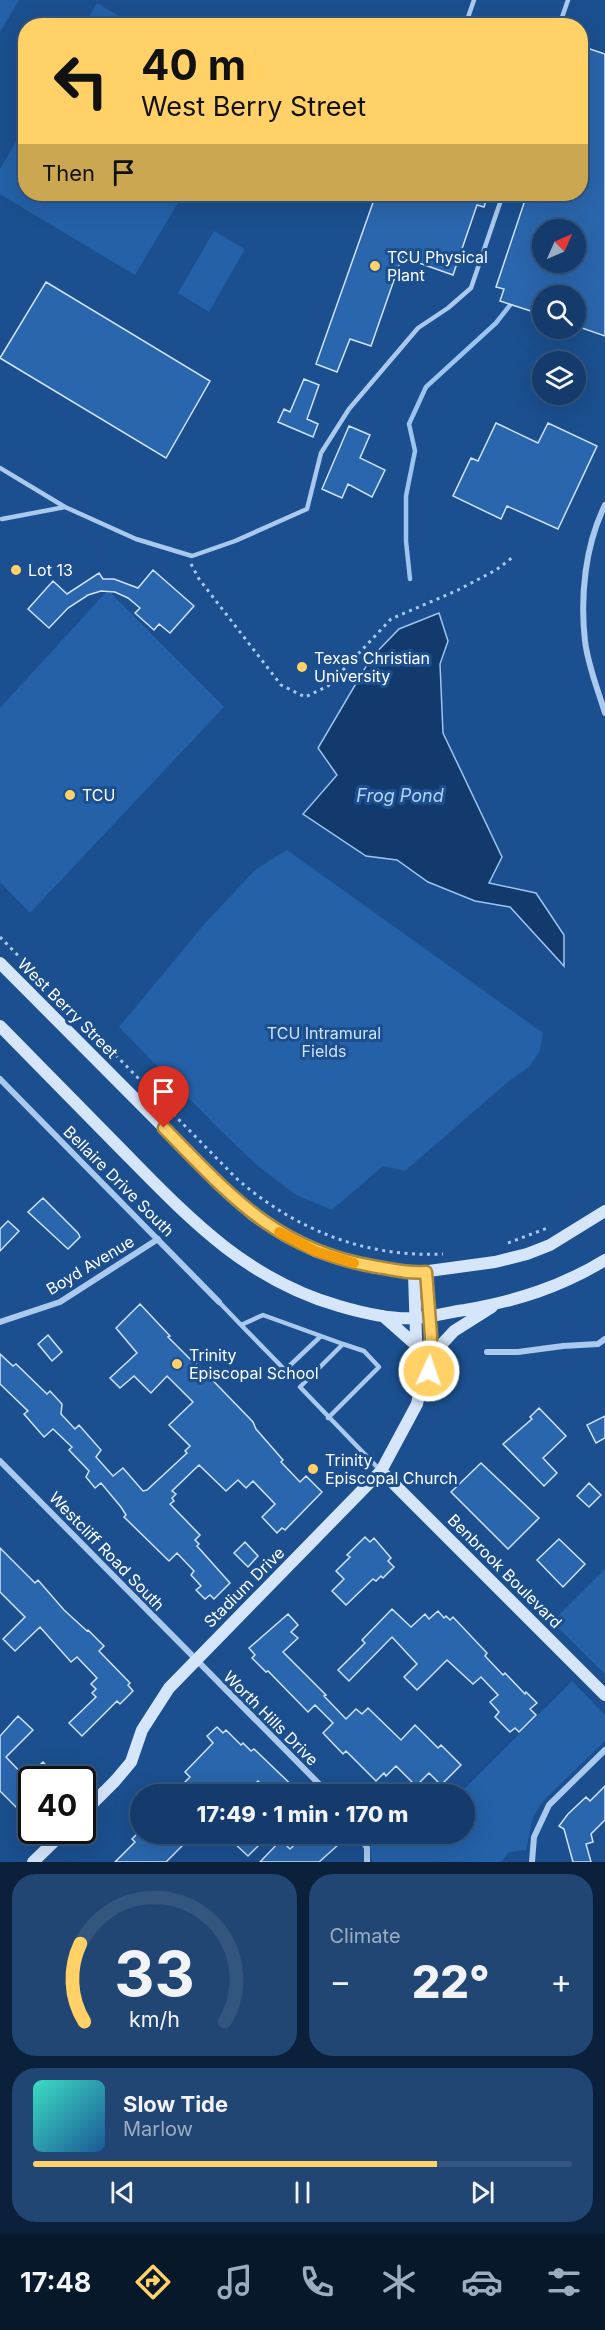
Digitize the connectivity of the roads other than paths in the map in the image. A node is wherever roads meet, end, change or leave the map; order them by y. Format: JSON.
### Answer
{"nodes":[{"id":1,"x":474,"y":0,"type":"edge"},
{"id":2,"x":568,"y":0,"type":"edge"},
{"id":3,"x":468,"y":18,"type":"edge"},
{"id":4,"x":562,"y":18,"type":"edge"},
{"id":5,"x":500,"y":201,"type":"edge"},
{"id":6,"x":0,"y":468,"type":"edge"},
{"id":7,"x":605,"y":505,"type":"edge"},
{"id":8,"x":65,"y":507,"type":"junction"},
{"id":9,"x":2,"y":519,"type":"dead end"},
{"id":10,"x":605,"y":713,"type":"edge"},
{"id":11,"x":0,"y":963,"type":"edge"},
{"id":12,"x":0,"y":1026,"type":"edge"},
{"id":13,"x":0,"y":1079,"type":"edge"},
{"id":14,"x":605,"y":1211,"type":"edge"},
{"id":15,"x":158,"y":1239,"type":"junction"},
{"id":16,"x":605,"y":1260,"type":"edge"},
{"id":17,"x":420,"y":1272,"type":"junction"},
{"id":18,"x":219,"y":1302,"type":"joint"},
{"id":19,"x":495,"y":1305,"type":"junction"},
{"id":20,"x":383,"y":1316,"type":"junction"},
{"id":21,"x":429,"y":1316,"type":"junction"},
{"id":22,"x":415,"y":1318,"type":"junction"},
{"id":23,"x":0,"y":1322,"type":"edge"},
{"id":24,"x":241,"y":1325,"type":"junction"},
{"id":25,"x":320,"y":1337,"type":"junction"},
{"id":26,"x":605,"y":1339,"type":"edge"},
{"id":27,"x":343,"y":1344,"type":"junction"},
{"id":28,"x":417,"y":1346,"type":"junction"},
{"id":29,"x":487,"y":1352,"type":"dead end"},
{"id":30,"x":430,"y":1357,"type":"junction"},
{"id":31,"x":422,"y":1379,"type":"junction"},
{"id":32,"x":328,"y":1418,"type":"junction"},
{"id":33,"x":0,"y":1461,"type":"edge"},
{"id":34,"x":381,"y":1471,"type":"junction"},
{"id":35,"x":195,"y":1660,"type":"junction"},
{"id":36,"x":605,"y":1695,"type":"edge"},
{"id":37,"x":605,"y":1750,"type":"edge"},
{"id":38,"x":319,"y":1784,"type":"edge"},
{"id":39,"x":96,"y":1800,"type":"edge"},
{"id":40,"x":52,"y":1844,"type":"edge"},
{"id":41,"x":365,"y":1844,"type":"edge"},
{"id":42,"x":33,"y":1862,"type":"edge"},
{"id":43,"x":367,"y":1862,"type":"edge"},
{"id":44,"x":532,"y":1862,"type":"edge"}],
"edges":[{"from":1,"to":3,"type":"lane"},
{"from":2,"to":4,"type":"lane"},
{"from":5,"to":8,"type":"lane"},
{"from":6,"to":8,"type":"lane"},
{"from":7,"to":10,"type":"street"},
{"from":8,"to":9,"type":"lane"},
{"from":11,"to":17,"type":"main road","name":"West Berry Street"},
{"from":12,"to":20,"type":"main road"},
{"from":13,"to":15,"type":"street","name":"Bellaire Drive South"},
{"from":14,"to":17,"type":"main road","name":"West Berry Street"},
{"from":15,"to":18,"type":"street","name":"Bellaire Drive South"},
{"from":15,"to":23,"type":"street","name":"Boyd Avenue"},
{"from":16,"to":19,"type":"main road"},
{"from":17,"to":21,"type":"main road","name":"Stadium Drive"},
{"from":17,"to":22,"type":"main road","name":"Stadium Drive"},
{"from":18,"to":24,"type":"lane"},
{"from":19,"to":21,"type":"main road"},
{"from":19,"to":30,"type":"main road"},
{"from":20,"to":22,"type":"main road"},
{"from":20,"to":28,"type":"main road"},
{"from":21,"to":22,"type":"main road"},
{"from":21,"to":30,"type":"main road","name":"Stadium Drive"},
{"from":22,"to":28,"type":"main road","name":"Stadium Drive"},
{"from":24,"to":25,"type":"lane"},
{"from":24,"to":25,"type":"lane"},
{"from":25,"to":27,"type":"lane"},
{"from":26,"to":29,"type":"street"},
{"from":27,"to":32,"type":"lane"},
{"from":27,"to":32,"type":"lane"},
{"from":28,"to":31,"type":"main road","name":"Stadium Drive"},
{"from":30,"to":31,"type":"main road","name":"Stadium Drive"},
{"from":31,"to":34,"type":"main road","name":"Stadium Drive"},
{"from":32,"to":34,"type":"lane"},
{"from":33,"to":35,"type":"street","name":"Westcliff Road South"},
{"from":34,"to":35,"type":"main road","name":"Stadium Drive"},
{"from":34,"to":36,"type":"main road","name":"Benbrook Boulevard"},
{"from":35,"to":38,"type":"street","name":"Worth Hills Drive"},
{"from":35,"to":39,"type":"main road","name":"Stadium Drive"},
{"from":37,"to":44,"type":"street"},
{"from":40,"to":42,"type":"main road"},
{"from":41,"to":43,"type":"street"}]}
